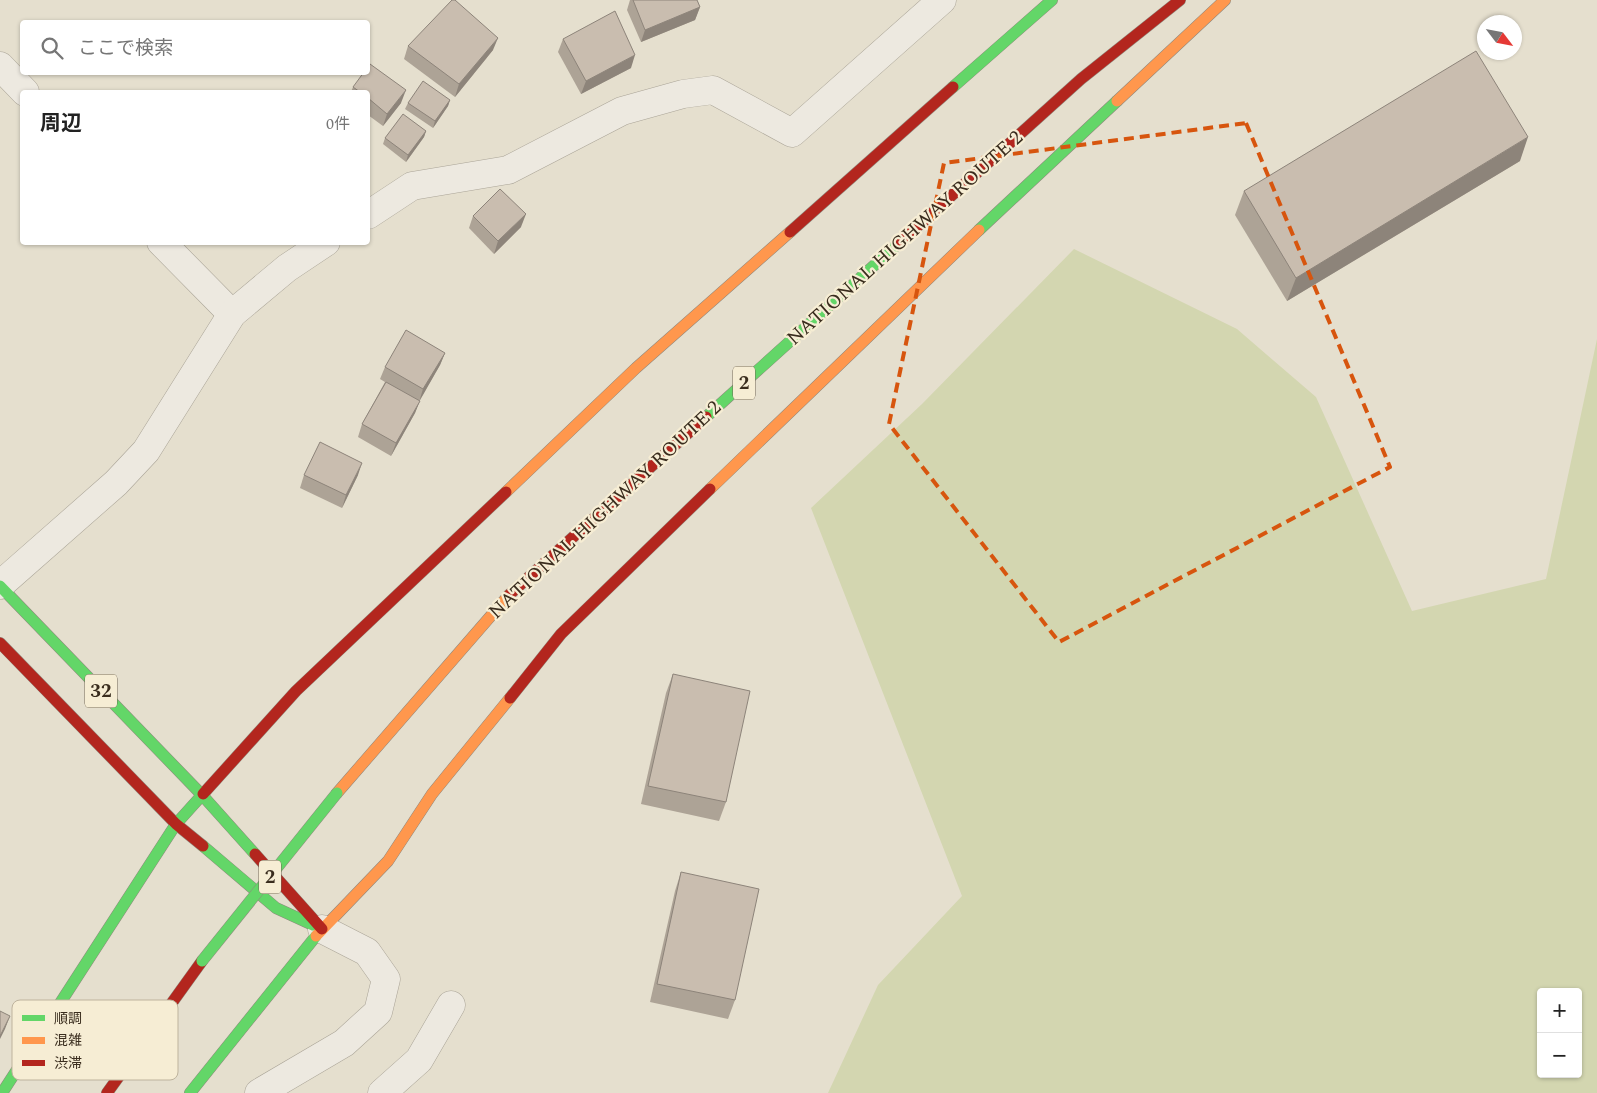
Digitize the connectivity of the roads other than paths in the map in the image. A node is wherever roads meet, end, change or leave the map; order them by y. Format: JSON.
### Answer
{"nodes":[{"id":1,"x":942,"y":0,"type":"edge"},
{"id":2,"x":1052,"y":0,"type":"edge"},
{"id":3,"x":1180,"y":0,"type":"edge"},
{"id":4,"x":1225,"y":0,"type":"edge"},
{"id":5,"x":0,"y":66,"type":"edge"},
{"id":6,"x":22,"y":90,"type":"edge"},
{"id":7,"x":370,"y":214,"type":"edge"},
{"id":8,"x":164,"y":245,"type":"edge"},
{"id":9,"x":322,"y":245,"type":"edge"},
{"id":10,"x":232,"y":314,"type":"junction"},
{"id":11,"x":0,"y":585,"type":"edge"},
{"id":12,"x":0,"y":643,"type":"edge"},
{"id":13,"x":203,"y":796,"type":"junction"},
{"id":14,"x":176,"y":824,"type":"junction"},
{"id":15,"x":322,"y":929,"type":"junction"},
{"id":16,"x":62,"y":1000,"type":"edge"},
{"id":17,"x":174,"y":1000,"type":"edge"},
{"id":18,"x":451,"y":1005,"type":"dead end"},
{"id":19,"x":12,"y":1078,"type":"edge"},
{"id":20,"x":117,"y":1080,"type":"edge"},
{"id":21,"x":2,"y":1093,"type":"edge"},
{"id":22,"x":108,"y":1093,"type":"edge"},
{"id":23,"x":190,"y":1093,"type":"edge"},
{"id":24,"x":259,"y":1093,"type":"edge"},
{"id":25,"x":382,"y":1093,"type":"edge"}],
"edges":[{"from":1,"to":7,"type":"street"},
{"from":2,"to":13,"type":"main road"},
{"from":3,"to":17,"type":"main road","name":"NATIONAL HIGHWAY ROUTE 2","number":"2","bridge":true},
{"from":4,"to":15,"type":"main road"},
{"from":5,"to":6,"type":"street"},
{"from":8,"to":10,"type":"street"},
{"from":9,"to":10,"type":"street"},
{"from":10,"to":11,"type":"street"},
{"from":11,"to":13,"type":"main road","number":"32"},
{"from":12,"to":14,"type":"main road","number":"32"},
{"from":13,"to":14,"type":"main road"},
{"from":13,"to":15,"type":"main road","number":"32"},
{"from":14,"to":15,"type":"main road","number":"32"},
{"from":14,"to":16,"type":"main road"},
{"from":15,"to":23,"type":"main road"},
{"from":15,"to":24,"type":"street"},
{"from":18,"to":25,"type":"street"},
{"from":19,"to":21,"type":"main road"},
{"from":20,"to":22,"type":"main road","name":"NATIONAL HIGHWAY ROUTE 2","number":"2","bridge":true}]}
